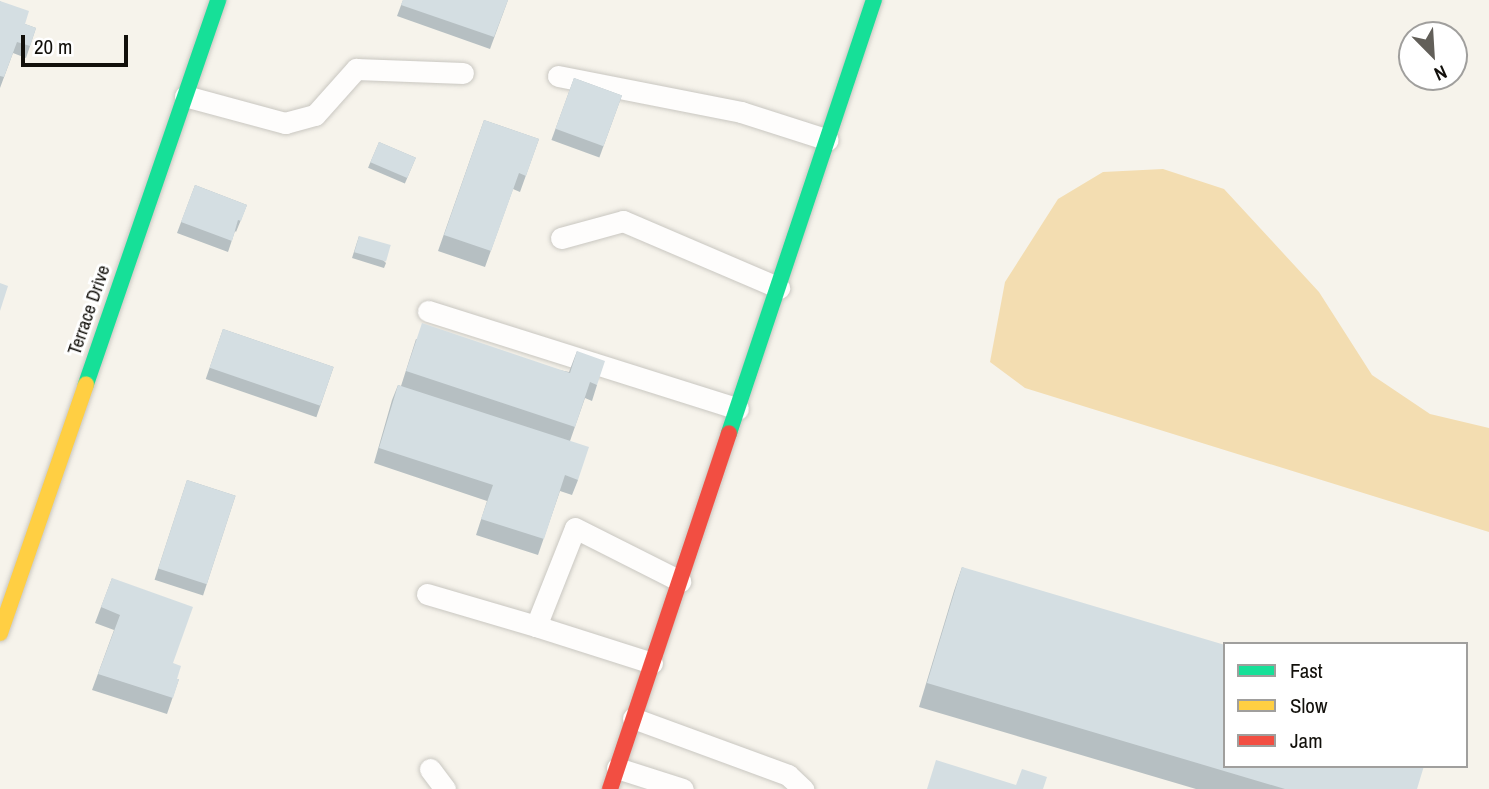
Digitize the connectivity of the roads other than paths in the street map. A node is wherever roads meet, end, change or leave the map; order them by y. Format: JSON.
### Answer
{"nodes":[{"id":1,"x":218,"y":0,"type":"edge"},
{"id":2,"x":874,"y":0,"type":"edge"},
{"id":3,"x":463,"y":73,"type":"dead end"},
{"id":4,"x":558,"y":76,"type":"dead end"},
{"id":5,"x":185,"y":96,"type":"junction"},
{"id":6,"x":828,"y":140,"type":"junction"},
{"id":7,"x":561,"y":238,"type":"dead end"},
{"id":8,"x":779,"y":288,"type":"junction"},
{"id":9,"x":428,"y":311,"type":"dead end"},
{"id":10,"x":738,"y":409,"type":"junction"},
{"id":11,"x":680,"y":581,"type":"junction"},
{"id":12,"x":427,"y":594,"type":"dead end"},
{"id":13,"x":5,"y":601,"type":"edge"},
{"id":14,"x":536,"y":626,"type":"junction"},
{"id":15,"x":0,"y":633,"type":"edge"},
{"id":16,"x":652,"y":663,"type":"junction"},
{"id":17,"x":633,"y":718,"type":"junction"},
{"id":18,"x":617,"y":768,"type":"junction"},
{"id":19,"x":430,"y":769,"type":"dead end"},
{"id":20,"x":445,"y":789,"type":"edge"},
{"id":21,"x":610,"y":789,"type":"edge"},
{"id":22,"x":683,"y":789,"type":"edge"},
{"id":23,"x":803,"y":789,"type":"edge"}],
"edges":[{"from":1,"to":5,"type":"main road","name":"Terrace Drive"},
{"from":2,"to":6,"type":"main road"},
{"from":3,"to":5,"type":"lane"},
{"from":4,"to":6,"type":"lane"},
{"from":5,"to":13,"type":"main road","name":"Terrace Drive"},
{"from":6,"to":8,"type":"main road"},
{"from":7,"to":8,"type":"lane"},
{"from":8,"to":10,"type":"main road"},
{"from":9,"to":10,"type":"lane"},
{"from":10,"to":11,"type":"main road"},
{"from":11,"to":14,"type":"lane"},
{"from":11,"to":16,"type":"main road"},
{"from":12,"to":14,"type":"lane"},
{"from":13,"to":15,"type":"main road","name":"Terrace Drive"},
{"from":14,"to":16,"type":"lane"},
{"from":16,"to":17,"type":"main road"},
{"from":17,"to":18,"type":"main road"},
{"from":17,"to":23,"type":"lane"},
{"from":18,"to":21,"type":"main road"},
{"from":18,"to":22,"type":"lane"},
{"from":19,"to":20,"type":"lane"}]}
